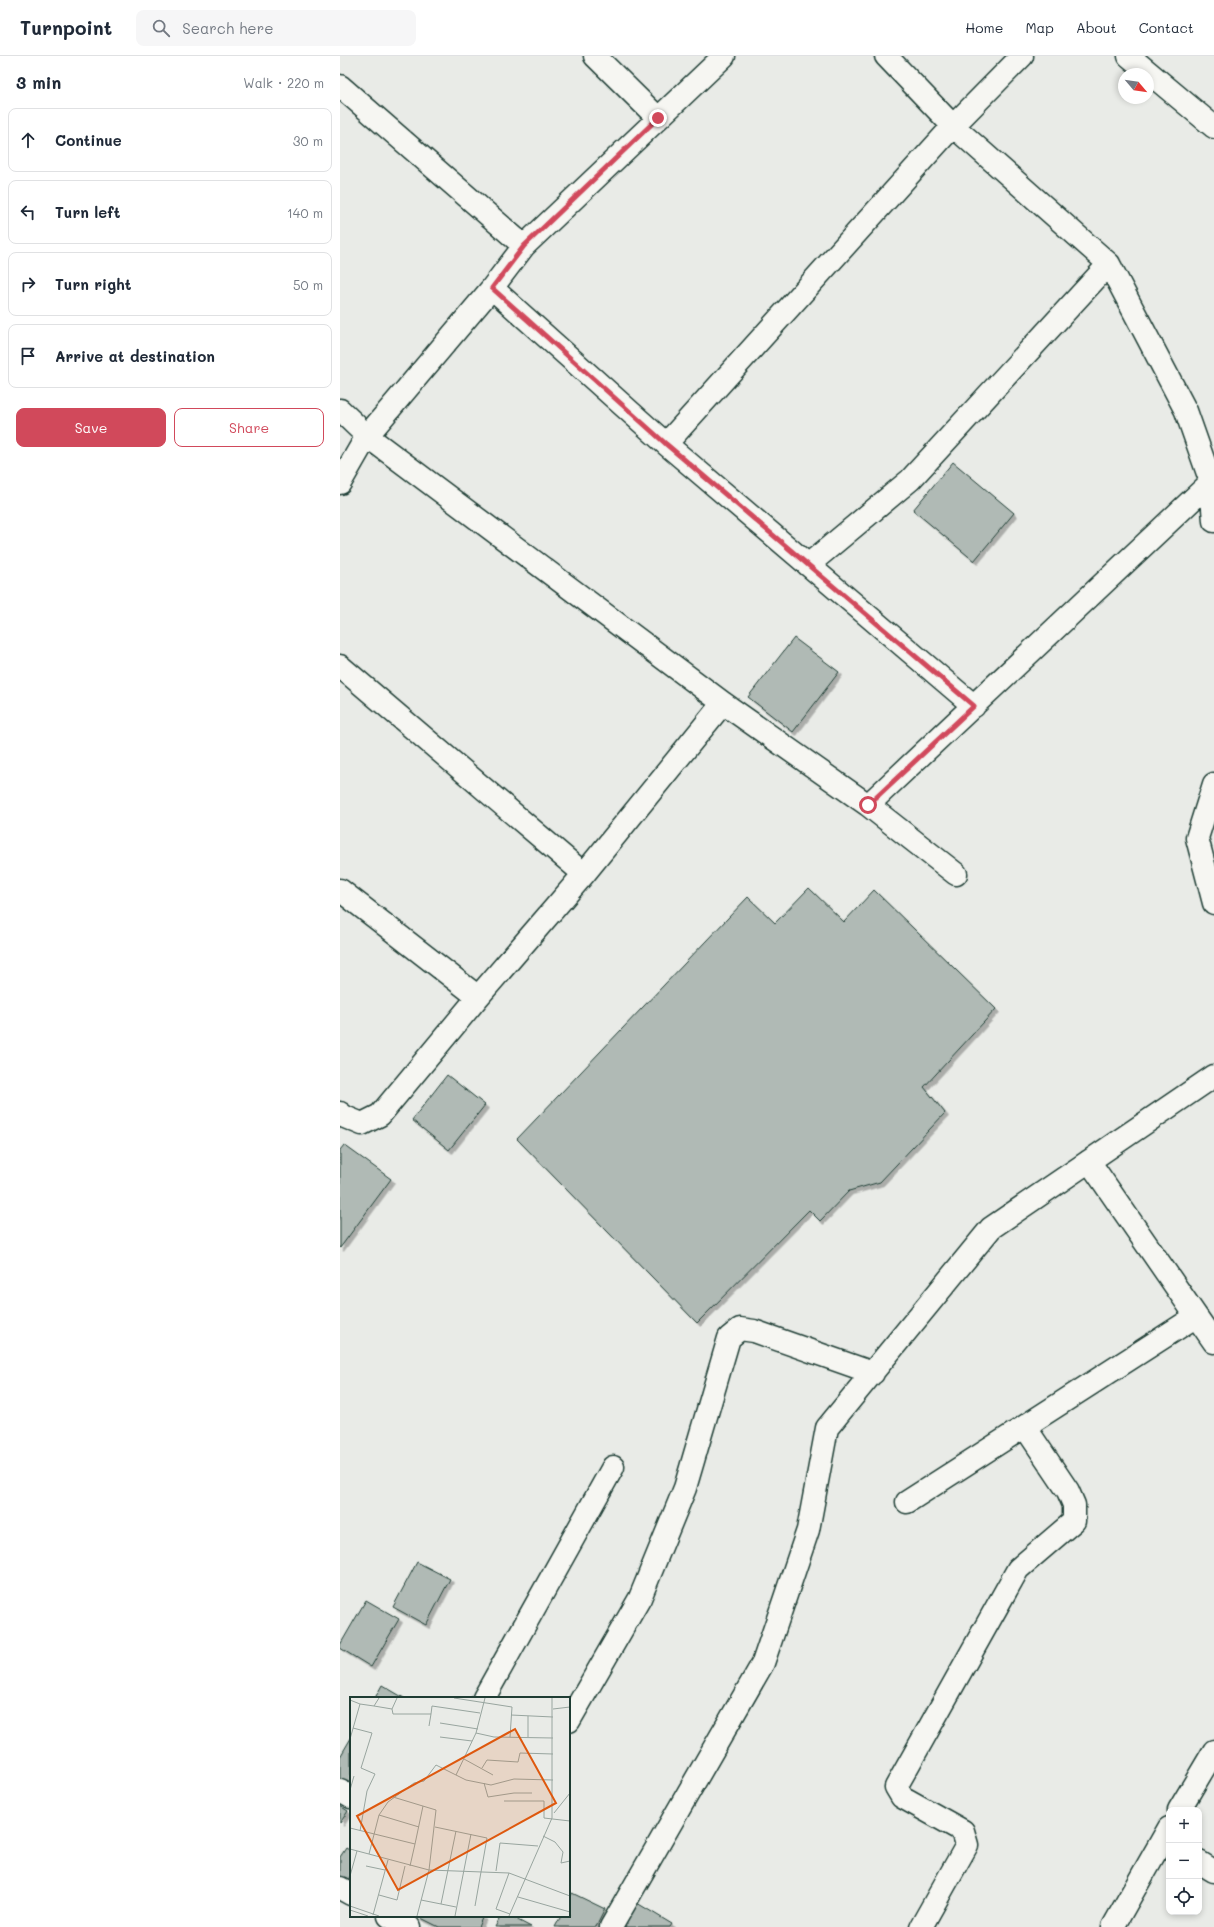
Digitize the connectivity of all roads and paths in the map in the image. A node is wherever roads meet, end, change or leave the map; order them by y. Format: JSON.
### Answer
{"nodes":[{"id":1,"x":595,"y":56,"type":"edge"},
{"id":2,"x":724,"y":56,"type":"edge"},
{"id":3,"x":886,"y":56,"type":"edge"},
{"id":4,"x":1022,"y":56,"type":"edge"},
{"id":5,"x":1129,"y":56,"type":"edge"},
{"id":6,"x":340,"y":86,"type":"edge"},
{"id":7,"x":658,"y":118,"type":"junction"},
{"id":8,"x":953,"y":126,"type":"junction"},
{"id":9,"x":1214,"y":127,"type":"edge"},
{"id":10,"x":524,"y":246,"type":"junction"},
{"id":11,"x":1109,"y":264,"type":"junction"},
{"id":12,"x":492,"y":288,"type":"junction"},
{"id":13,"x":340,"y":410,"type":"edge"},
{"id":14,"x":367,"y":436,"type":"junction"},
{"id":15,"x":666,"y":444,"type":"junction"},
{"id":16,"x":1211,"y":482,"type":"junction"},
{"id":17,"x":340,"y":483,"type":"edge"},
{"id":18,"x":1214,"y":521,"type":"edge"},
{"id":19,"x":808,"y":565,"type":"junction"},
{"id":20,"x":340,"y":666,"type":"edge"},
{"id":21,"x":723,"y":703,"type":"junction"},
{"id":22,"x":974,"y":706,"type":"junction"},
{"id":23,"x":1214,"y":784,"type":"edge"},
{"id":24,"x":868,"y":805,"type":"junction"},
{"id":25,"x":584,"y":874,"type":"junction"},
{"id":26,"x":956,"y":874,"type":"dead end"},
{"id":27,"x":340,"y":890,"type":"edge"},
{"id":28,"x":1214,"y":903,"type":"edge"},
{"id":29,"x":478,"y":997,"type":"junction"},
{"id":30,"x":1214,"y":1076,"type":"edge"},
{"id":31,"x":340,"y":1113,"type":"edge"},
{"id":32,"x":1089,"y":1161,"type":"junction"},
{"id":33,"x":1195,"y":1317,"type":"junction"},
{"id":34,"x":1214,"y":1342,"type":"edge"},
{"id":35,"x":873,"y":1373,"type":"junction"},
{"id":36,"x":1025,"y":1426,"type":"junction"},
{"id":37,"x":613,"y":1467,"type":"dead end"},
{"id":38,"x":908,"y":1502,"type":"dead end"},
{"id":39,"x":485,"y":1697,"type":"edge"},
{"id":40,"x":570,"y":1719,"type":"edge"},
{"id":41,"x":1214,"y":1751,"type":"edge"},
{"id":42,"x":340,"y":1791,"type":"edge"},
{"id":43,"x":350,"y":1796,"type":"edge"},
{"id":44,"x":1181,"y":1807,"type":"edge"},
{"id":45,"x":1166,"y":1838,"type":"edge"},
{"id":46,"x":1202,"y":1864,"type":"edge"},
{"id":47,"x":1214,"y":1872,"type":"edge"},
{"id":48,"x":340,"y":1888,"type":"edge"},
{"id":49,"x":350,"y":1893,"type":"edge"},
{"id":50,"x":391,"y":1917,"type":"edge"},
{"id":51,"x":409,"y":1927,"type":"edge"},
{"id":52,"x":611,"y":1927,"type":"edge"},
{"id":53,"x":921,"y":1927,"type":"edge"},
{"id":54,"x":1113,"y":1927,"type":"edge"}],
"edges":[{"from":1,"to":7,"type":"street"},
{"from":2,"to":7,"type":"street"},
{"from":3,"to":8,"type":"street"},
{"from":4,"to":8,"type":"street"},
{"from":5,"to":9,"type":"street"},
{"from":6,"to":10,"type":"street"},
{"from":7,"to":10,"type":"street"},
{"from":8,"to":11,"type":"street"},
{"from":8,"to":15,"type":"street"},
{"from":10,"to":12,"type":"street"},
{"from":11,"to":16,"type":"street"},
{"from":11,"to":19,"type":"street"},
{"from":12,"to":14,"type":"street"},
{"from":12,"to":15,"type":"street"},
{"from":13,"to":14,"type":"street"},
{"from":14,"to":17,"type":"street"},
{"from":14,"to":21,"type":"street"},
{"from":15,"to":19,"type":"street"},
{"from":16,"to":18,"type":"street"},
{"from":16,"to":22,"type":"street"},
{"from":19,"to":22,"type":"street"},
{"from":20,"to":25,"type":"street"},
{"from":21,"to":24,"type":"street"},
{"from":21,"to":25,"type":"street"},
{"from":22,"to":24,"type":"street"},
{"from":23,"to":28,"type":"street"},
{"from":24,"to":26,"type":"street"},
{"from":25,"to":29,"type":"street"},
{"from":27,"to":29,"type":"street"},
{"from":29,"to":31,"type":"street"},
{"from":30,"to":32,"type":"street"},
{"from":32,"to":33,"type":"street"},
{"from":32,"to":35,"type":"street"},
{"from":33,"to":34,"type":"street"},
{"from":33,"to":36,"type":"street"},
{"from":35,"to":40,"type":"street"},
{"from":35,"to":52,"type":"street"},
{"from":36,"to":38,"type":"street"},
{"from":36,"to":53,"type":"street"},
{"from":37,"to":39,"type":"street"},
{"from":41,"to":44,"type":"street"},
{"from":42,"to":43,"type":"street"},
{"from":45,"to":54,"type":"street"},
{"from":46,"to":47,"type":"street"},
{"from":48,"to":49,"type":"street"},
{"from":50,"to":51,"type":"street"}]}
